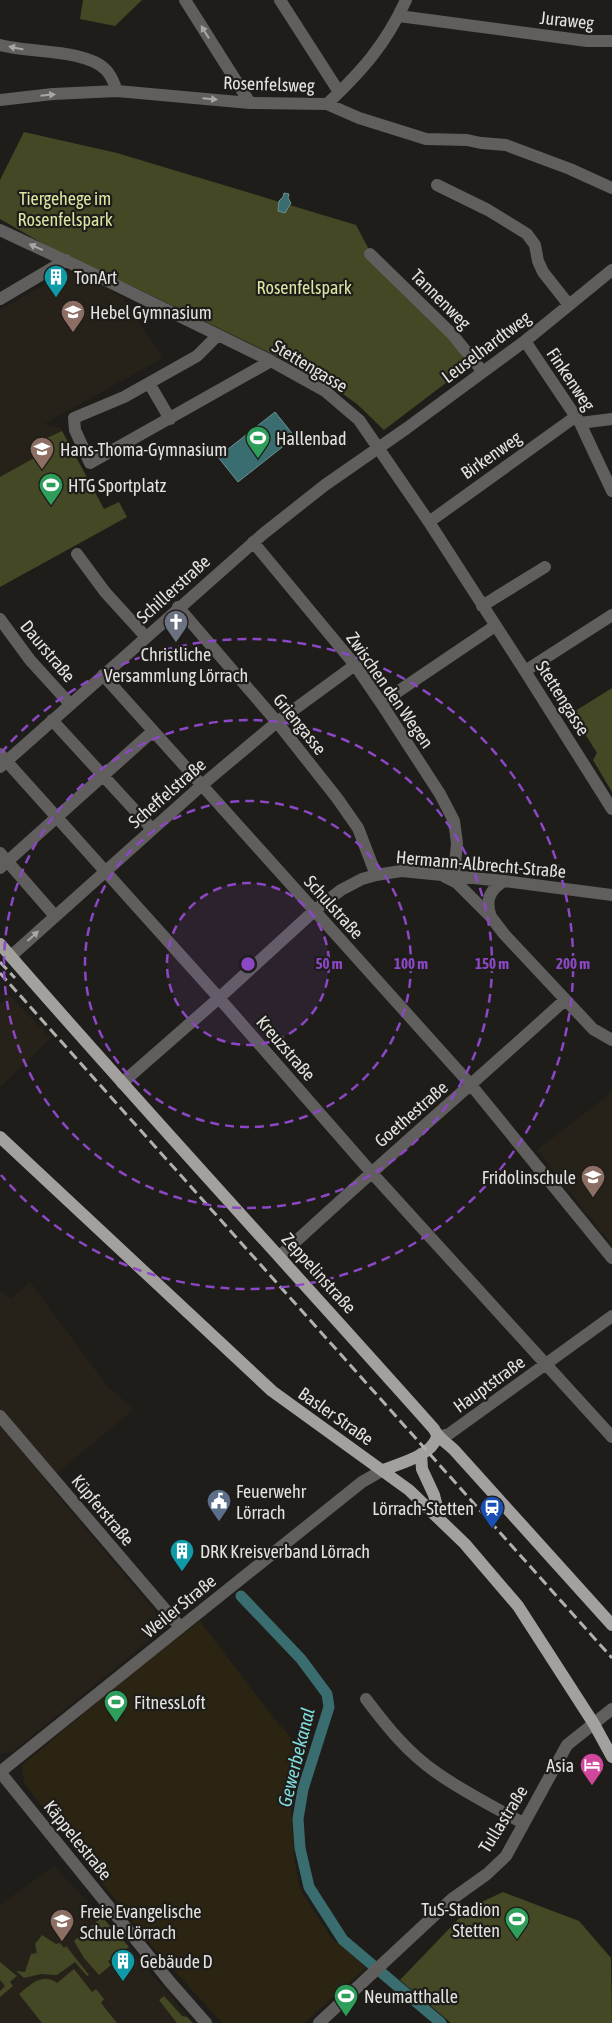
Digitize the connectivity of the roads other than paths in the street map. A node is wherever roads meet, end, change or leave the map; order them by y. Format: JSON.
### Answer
{"nodes":[{"id":1,"x":185,"y":0,"type":"edge"},
{"id":2,"x":280,"y":0,"type":"edge"},
{"id":3,"x":406,"y":0,"type":"edge"},
{"id":4,"x":399,"y":16,"type":"junction"},
{"id":5,"x":612,"y":41,"type":"edge"},
{"id":6,"x":0,"y":45,"type":"edge"},
{"id":7,"x":117,"y":91,"type":"junction"},
{"id":8,"x":339,"y":92,"type":"junction"},
{"id":9,"x":0,"y":100,"type":"edge"},
{"id":10,"x":250,"y":103,"type":"junction"},
{"id":11,"x":327,"y":104,"type":"junction"},
{"id":12,"x":438,"y":184,"type":"dead end"},
{"id":13,"x":612,"y":188,"type":"edge"},
{"id":14,"x":3,"y":232,"type":"edge"},
{"id":15,"x":370,"y":254,"type":"dead end"},
{"id":16,"x":66,"y":260,"type":"junction"},
{"id":17,"x":612,"y":270,"type":"edge"},
{"id":18,"x":0,"y":300,"type":"edge"},
{"id":19,"x":569,"y":305,"type":"junction"},
{"id":20,"x":218,"y":336,"type":"junction"},
{"id":21,"x":525,"y":341,"type":"junction"},
{"id":22,"x":271,"y":361,"type":"junction"},
{"id":23,"x":483,"y":372,"type":"junction"},
{"id":24,"x":150,"y":383,"type":"junction"},
{"id":25,"x":170,"y":419,"type":"junction"},
{"id":26,"x":612,"y":419,"type":"edge"},
{"id":27,"x":578,"y":420,"type":"junction"},
{"id":28,"x":378,"y":448,"type":"junction"},
{"id":29,"x":612,"y":491,"type":"edge"},
{"id":30,"x":429,"y":522,"type":"junction"},
{"id":31,"x":253,"y":542,"type":"junction"},
{"id":32,"x":77,"y":554,"type":"dead end"},
{"id":33,"x":545,"y":567,"type":"dead end"},
{"id":34,"x":482,"y":606,"type":"junction"},
{"id":35,"x":178,"y":607,"type":"junction"},
{"id":36,"x":612,"y":614,"type":"edge"},
{"id":37,"x":0,"y":619,"type":"edge"},
{"id":38,"x":495,"y":626,"type":"junction"},
{"id":39,"x":146,"y":637,"type":"junction"},
{"id":40,"x":355,"y":665,"type":"junction"},
{"id":41,"x":526,"y":671,"type":"junction"},
{"id":42,"x":103,"y":675,"type":"junction"},
{"id":43,"x":381,"y":703,"type":"junction"},
{"id":44,"x":70,"y":704,"type":"junction"},
{"id":45,"x":52,"y":720,"type":"junction"},
{"id":46,"x":276,"y":722,"type":"junction"},
{"id":47,"x":153,"y":731,"type":"junction"},
{"id":48,"x":2,"y":761,"type":"edge"},
{"id":49,"x":104,"y":776,"type":"junction"},
{"id":50,"x":202,"y":785,"type":"junction"},
{"id":51,"x":612,"y":809,"type":"edge"},
{"id":52,"x":56,"y":818,"type":"junction"},
{"id":53,"x":152,"y":829,"type":"junction"},
{"id":54,"x":2,"y":861,"type":"edge"},
{"id":55,"x":105,"y":873,"type":"junction"},
{"id":56,"x":376,"y":874,"type":"junction"},
{"id":57,"x":440,"y":875,"type":"junction"},
{"id":58,"x":454,"y":876,"type":"junction"},
{"id":59,"x":504,"y":881,"type":"junction"},
{"id":60,"x":612,"y":895,"type":"edge"},
{"id":61,"x":314,"y":911,"type":"junction"},
{"id":62,"x":55,"y":916,"type":"junction"},
{"id":63,"x":491,"y":917,"type":"junction"},
{"id":64,"x":0,"y":944,"type":"edge"},
{"id":65,"x":10,"y":956,"type":"junction"},
{"id":66,"x":219,"y":998,"type":"junction"},
{"id":67,"x":565,"y":1000,"type":"junction"},
{"id":68,"x":612,"y":1040,"type":"edge"},
{"id":69,"x":122,"y":1083,"type":"junction"},
{"id":70,"x":471,"y":1085,"type":"junction"},
{"id":71,"x":0,"y":1137,"type":"edge"},
{"id":72,"x":371,"y":1172,"type":"junction"},
{"id":73,"x":280,"y":1256,"type":"junction"},
{"id":74,"x":612,"y":1258,"type":"edge"},
{"id":75,"x":612,"y":1316,"type":"edge"},
{"id":76,"x":546,"y":1364,"type":"junction"},
{"id":77,"x":0,"y":1416,"type":"edge"},
{"id":78,"x":438,"y":1436,"type":"junction"},
{"id":79,"x":612,"y":1437,"type":"edge"},
{"id":80,"x":421,"y":1454,"type":"junction"},
{"id":81,"x":383,"y":1470,"type":"junction"},
{"id":82,"x":440,"y":1519,"type":"junction"},
{"id":83,"x":612,"y":1625,"type":"edge"},
{"id":84,"x":180,"y":1627,"type":"junction"},
{"id":85,"x":366,"y":1699,"type":"dead end"},
{"id":86,"x":612,"y":1709,"type":"edge"},
{"id":87,"x":594,"y":1724,"type":"junction"},
{"id":88,"x":612,"y":1757,"type":"edge"},
{"id":89,"x":0,"y":1772,"type":"edge"},
{"id":90,"x":523,"y":1823,"type":"junction"},
{"id":91,"x":206,"y":2023,"type":"edge"},
{"id":92,"x":319,"y":2023,"type":"edge"}],
"edges":[{"from":10,"to":1,"type":"street","one_way":true},
{"from":2,"to":8,"type":"street"},
{"from":3,"to":4,"type":"street"},
{"from":4,"to":5,"type":"street","name":"Juraweg"},
{"from":4,"to":8,"type":"street"},
{"from":7,"to":6,"type":"street","one_way":true},
{"from":9,"to":7,"type":"street","name":"Rosenfelsweg","one_way":true},
{"from":7,"to":10,"type":"street","name":"Rosenfelsweg","one_way":true},
{"from":8,"to":11,"type":"street"},
{"from":10,"to":11,"type":"street","name":"Rosenfelsweg"},
{"from":11,"to":13,"type":"street","name":"Rosenfelsweg"},
{"from":12,"to":19,"type":"street"},
{"from":16,"to":14,"type":"street","name":"Stettengasse","one_way":true},
{"from":15,"to":23,"type":"street","name":"Tannenweg"},
{"from":16,"to":18,"type":"street"},
{"from":16,"to":20,"type":"street","name":"Stettengasse"},
{"from":17,"to":19,"type":"street","name":"Leuselhardtweg"},
{"from":19,"to":21,"type":"street","name":"Leuselhardtweg"},
{"from":20,"to":22,"type":"street","name":"Stettengasse"},
{"from":20,"to":24,"type":"street"},
{"from":21,"to":23,"type":"street","name":"Leuselhardtweg"},
{"from":21,"to":27,"type":"street","name":"Finkenweg"},
{"from":22,"to":25,"type":"street"},
{"from":22,"to":28,"type":"street","name":"Stettengasse"},
{"from":23,"to":28,"type":"street","name":"Leuselhardtweg"},
{"from":24,"to":25,"type":"street"},
{"from":24,"to":25,"type":"street"},
{"from":26,"to":27,"type":"street","name":"Birkenweg"},
{"from":27,"to":29,"type":"street","name":"Finkenweg"},
{"from":27,"to":30,"type":"street","name":"Birkenweg"},
{"from":28,"to":30,"type":"street","name":"Stettengasse"},
{"from":28,"to":31,"type":"street","name":"Schillerstraße"},
{"from":30,"to":34,"type":"street","name":"Stettengasse"},
{"from":31,"to":35,"type":"street","name":"Schillerstraße"},
{"from":31,"to":40,"type":"street","name":"Zwischen den Wegen"},
{"from":32,"to":39,"type":"street"},
{"from":33,"to":34,"type":"street"},
{"from":34,"to":38,"type":"street","name":"Stettengasse"},
{"from":35,"to":39,"type":"street","name":"Schillerstraße"},
{"from":35,"to":46,"type":"street","name":"Griengasse"},
{"from":36,"to":41,"type":"street"},
{"from":37,"to":44,"type":"street","name":"Daurstraße"},
{"from":38,"to":41,"type":"street","name":"Stettengasse"},
{"from":38,"to":43,"type":"street"},
{"from":39,"to":42,"type":"street","name":"Schillerstraße"},
{"from":40,"to":43,"type":"street","name":"Zwischen den Wegen"},
{"from":40,"to":46,"type":"street","name":"Scheffelstraße"},
{"from":41,"to":51,"type":"street","name":"Stettengasse"},
{"from":42,"to":44,"type":"street","name":"Schillerstraße"},
{"from":42,"to":47,"type":"street","name":"Schulstraße"},
{"from":43,"to":58,"type":"street","name":"Zwischen den Wegen"},
{"from":44,"to":45,"type":"street","name":"Schillerstraße"},
{"from":45,"to":48,"type":"street","name":"Schillerstraße"},
{"from":45,"to":49,"type":"street"},
{"from":46,"to":50,"type":"street","name":"Scheffelstraße"},
{"from":46,"to":56,"type":"street","name":"Griengasse"},
{"from":47,"to":49,"type":"street"},
{"from":47,"to":50,"type":"street","name":"Schulstraße"},
{"from":48,"to":52,"type":"street","name":"Kreuzstraße"},
{"from":49,"to":52,"type":"street"},
{"from":49,"to":53,"type":"street"},
{"from":50,"to":53,"type":"street","name":"Scheffelstraße"},
{"from":50,"to":61,"type":"street","name":"Schulstraße"},
{"from":52,"to":54,"type":"street"},
{"from":52,"to":55,"type":"street","name":"Kreuzstraße"},
{"from":53,"to":55,"type":"street","name":"Scheffelstraße"},
{"from":54,"to":62,"type":"street"},
{"from":55,"to":62,"type":"street","name":"Scheffelstraße"},
{"from":55,"to":66,"type":"street","name":"Kreuzstraße"},
{"from":56,"to":57,"type":"street","name":"Hermann-Albrecht-Straße"},
{"from":56,"to":61,"type":"street","name":"Hermann-Albrecht-Straße"},
{"from":57,"to":58,"type":"street","name":"Hermann-Albrecht-Straße"},
{"from":57,"to":63,"type":"street"},
{"from":58,"to":59,"type":"street","name":"Hermann-Albrecht-Straße"},
{"from":59,"to":60,"type":"street","name":"Hermann-Albrecht-Straße"},
{"from":59,"to":63,"type":"street"},
{"from":61,"to":66,"type":"street","name":"Hermann-Albrecht-Straße"},
{"from":61,"to":70,"type":"street","name":"Schulstraße"},
{"from":65,"to":62,"type":"street","name":"Scheffelstraße","one_way":true},
{"from":63,"to":67,"type":"street"},
{"from":64,"to":65,"type":"main road","name":"Zeppelinstraße"},
{"from":65,"to":69,"type":"main road","name":"Zeppelinstraße"},
{"from":66,"to":69,"type":"street","name":"Hermann-Albrecht-Straße"},
{"from":66,"to":72,"type":"street","name":"Kreuzstraße"},
{"from":67,"to":68,"type":"street"},
{"from":67,"to":70,"type":"street","name":"Goethestraße"},
{"from":69,"to":73,"type":"main road","name":"Zeppelinstraße"},
{"from":70,"to":72,"type":"street","name":"Goethestraße"},
{"from":70,"to":74,"type":"street","name":"Schulstraße"},
{"from":71,"to":81,"type":"main road","name":"Basler Straße"},
{"from":72,"to":73,"type":"street","name":"Goethestraße"},
{"from":72,"to":76,"type":"street","name":"Kreuzstraße"},
{"from":73,"to":78,"type":"main road","name":"Zeppelinstraße"},
{"from":75,"to":76,"type":"street","name":"Hauptstraße"},
{"from":76,"to":78,"type":"street","name":"Hauptstraße"},
{"from":76,"to":79,"type":"street","name":"Kreuzstraße"},
{"from":77,"to":84,"type":"street","name":"Küpferstraße"},
{"from":78,"to":80,"type":"main road","name":"Hauptstraße"},
{"from":78,"to":83,"type":"main road","name":"Zeppelinstraße"},
{"from":80,"to":81,"type":"main road","name":"Hauptstraße"},
{"from":80,"to":82,"type":"main road"},
{"from":81,"to":82,"type":"main road","name":"Basler Straße"},
{"from":81,"to":84,"type":"street","name":"Weiler Straße"},
{"from":82,"to":87,"type":"main road","name":"Basler Straße"},
{"from":84,"to":89,"type":"street","name":"Weiler Straße"},
{"from":85,"to":90,"type":"street"},
{"from":86,"to":87,"type":"street","name":"Tullastraße"},
{"from":87,"to":88,"type":"main road","name":"Basler Straße"},
{"from":87,"to":90,"type":"street","name":"Tullastraße"},
{"from":89,"to":91,"type":"street","name":"Käppelestraße"},
{"from":90,"to":92,"type":"street","name":"Tullastraße"}]}
